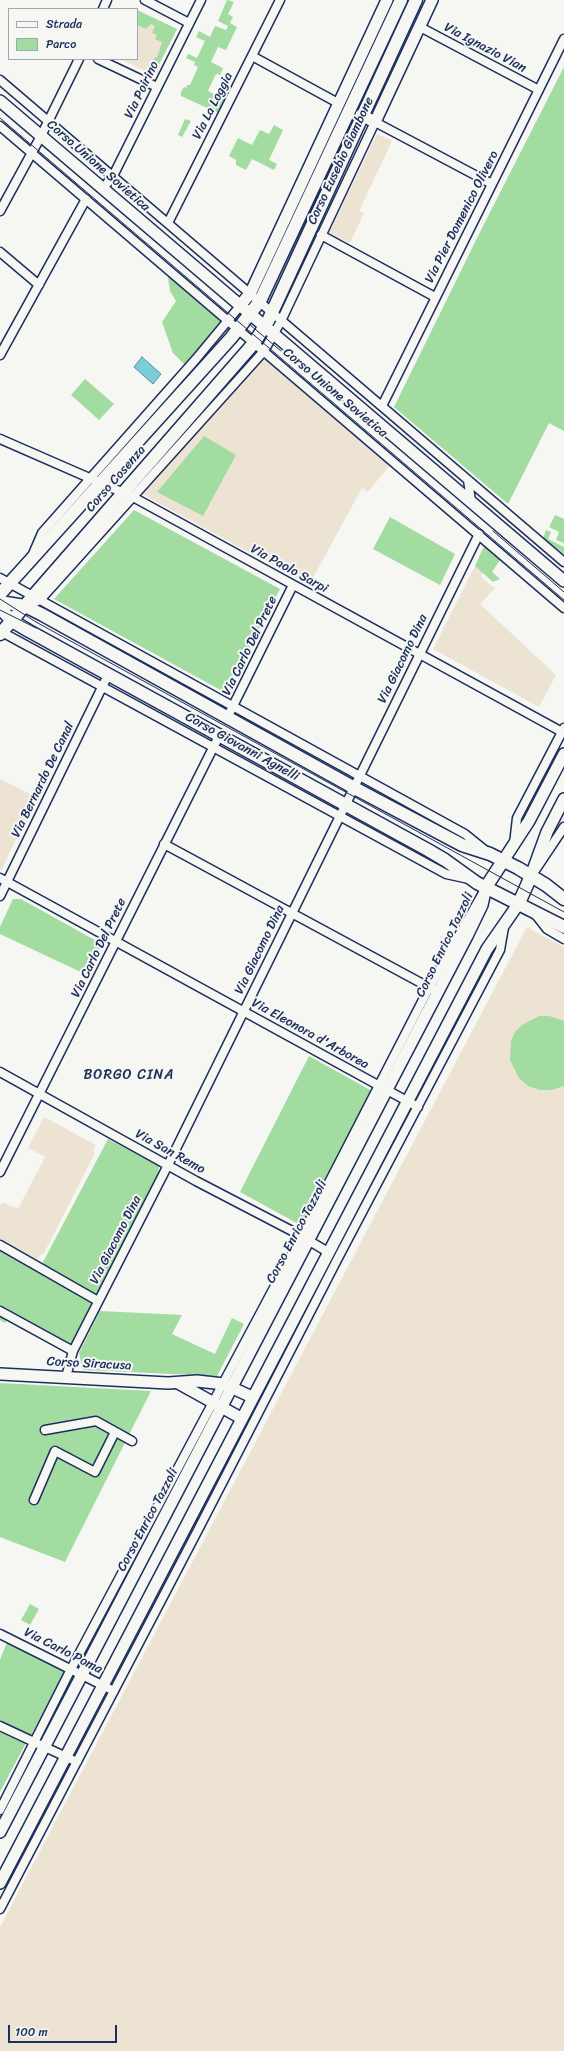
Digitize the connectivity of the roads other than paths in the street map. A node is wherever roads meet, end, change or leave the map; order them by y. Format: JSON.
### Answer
{"nodes":[{"id":1,"x":145,"y":0,"type":"edge"},
{"id":2,"x":201,"y":0,"type":"edge"},
{"id":3,"x":280,"y":0,"type":"edge"},
{"id":4,"x":387,"y":0,"type":"edge"},
{"id":5,"x":401,"y":0,"type":"edge"},
{"id":6,"x":416,"y":0,"type":"edge"},
{"id":7,"x":432,"y":0,"type":"edge"},
{"id":8,"x":189,"y":23,"type":"junction"},
{"id":9,"x":420,"y":27,"type":"junction"},
{"id":10,"x":564,"y":39,"type":"edge"},
{"id":11,"x":252,"y":56,"type":"junction"},
{"id":12,"x":79,"y":60,"type":"edge"},
{"id":13,"x":100,"y":60,"type":"edge"},
{"id":14,"x":0,"y":80,"type":"edge"},
{"id":15,"x":157,"y":87,"type":"junction"},
{"id":16,"x":539,"y":90,"type":"junction"},
{"id":17,"x":0,"y":101,"type":"edge"},
{"id":18,"x":338,"y":103,"type":"junction"},
{"id":19,"x":350,"y":110,"type":"junction"},
{"id":20,"x":361,"y":115,"type":"junction"},
{"id":21,"x":49,"y":121,"type":"junction"},
{"id":22,"x":375,"y":122,"type":"junction"},
{"id":23,"x":0,"y":126,"type":"edge"},
{"id":24,"x":41,"y":136,"type":"junction"},
{"id":25,"x":32,"y":153,"type":"junction"},
{"id":26,"x":113,"y":176,"type":"junction"},
{"id":27,"x":492,"y":184,"type":"junction"},
{"id":28,"x":103,"y":189,"type":"junction"},
{"id":29,"x":86,"y":199,"type":"junction"},
{"id":30,"x":0,"y":211,"type":"edge"},
{"id":31,"x":168,"y":223,"type":"junction"},
{"id":32,"x":321,"y":235,"type":"junction"},
{"id":33,"x":0,"y":252,"type":"edge"},
{"id":34,"x":39,"y":285,"type":"junction"},
{"id":35,"x":250,"y":292,"type":"junction"},
{"id":36,"x":435,"y":297,"type":"junction"},
{"id":37,"x":260,"y":302,"type":"junction"},
{"id":38,"x":240,"y":306,"type":"junction"},
{"id":39,"x":271,"y":312,"type":"junction"},
{"id":40,"x":250,"y":315,"type":"junction"},
{"id":41,"x":228,"y":320,"type":"junction"},
{"id":42,"x":281,"y":321,"type":"junction"},
{"id":43,"x":238,"y":329,"type":"junction"},
{"id":44,"x":269,"y":330,"type":"junction"},
{"id":45,"x":259,"y":347,"type":"junction"},
{"id":46,"x":0,"y":355,"type":"edge"},
{"id":47,"x":382,"y":406,"type":"junction"},
{"id":48,"x":0,"y":439,"type":"edge"},
{"id":49,"x":468,"y":480,"type":"junction"},
{"id":50,"x":96,"y":481,"type":"junction"},
{"id":51,"x":128,"y":495,"type":"junction"},
{"id":52,"x":471,"y":501,"type":"junction"},
{"id":53,"x":479,"y":534,"type":"junction"},
{"id":54,"x":564,"y":562,"type":"edge"},
{"id":55,"x":4,"y":581,"type":"edge"},
{"id":56,"x":564,"y":581,"type":"edge"},
{"id":57,"x":293,"y":585,"type":"junction"},
{"id":58,"x":0,"y":594,"type":"edge"},
{"id":59,"x":0,"y":602,"type":"edge"},
{"id":60,"x":32,"y":602,"type":"junction"},
{"id":61,"x":0,"y":608,"type":"edge"},
{"id":62,"x":564,"y":608,"type":"edge"},
{"id":63,"x":3,"y":628,"type":"edge"},
{"id":64,"x":123,"y":652,"type":"junction"},
{"id":65,"x":419,"y":654,"type":"junction"},
{"id":66,"x":108,"y":675,"type":"junction"},
{"id":67,"x":102,"y":686,"type":"junction"},
{"id":68,"x":230,"y":712,"type":"junction"},
{"id":69,"x":563,"y":730,"type":"edge"},
{"id":70,"x":219,"y":736,"type":"junction"},
{"id":71,"x":213,"y":747,"type":"junction"},
{"id":72,"x":564,"y":754,"type":"edge"},
{"id":73,"x":359,"y":776,"type":"junction"},
{"id":74,"x":354,"y":787,"type":"junction"},
{"id":75,"x":564,"y":799,"type":"edge"},
{"id":76,"x":342,"y":810,"type":"junction"},
{"id":77,"x":564,"y":827,"type":"edge"},
{"id":78,"x":164,"y":844,"type":"junction"},
{"id":79,"x":514,"y":844,"type":"junction"},
{"id":80,"x":490,"y":854,"type":"junction"},
{"id":81,"x":503,"y":861,"type":"junction"},
{"id":82,"x":531,"y":876,"type":"junction"},
{"id":83,"x":3,"y":880,"type":"edge"},
{"id":84,"x":548,"y":886,"type":"junction"},
{"id":85,"x":486,"y":887,"type":"junction"},
{"id":86,"x":564,"y":890,"type":"edge"},
{"id":87,"x":0,"y":896,"type":"edge"},
{"id":88,"x":564,"y":899,"type":"edge"},
{"id":89,"x":519,"y":903,"type":"junction"},
{"id":90,"x":531,"y":909,"type":"junction"},
{"id":91,"x":291,"y":913,"type":"junction"},
{"id":92,"x":504,"y":924,"type":"junction"},
{"id":93,"x":564,"y":927,"type":"edge"},
{"id":94,"x":564,"y":939,"type":"edge"},
{"id":95,"x":115,"y":942,"type":"junction"},
{"id":96,"x":434,"y":990,"type":"junction"},
{"id":97,"x":243,"y":1011,"type":"junction"},
{"id":98,"x":0,"y":1072,"type":"edge"},
{"id":99,"x":383,"y":1088,"type":"junction"},
{"id":100,"x":39,"y":1094,"type":"junction"},
{"id":101,"x":407,"y":1102,"type":"junction"},
{"id":102,"x":418,"y":1107,"type":"junction"},
{"id":103,"x":168,"y":1165,"type":"junction"},
{"id":104,"x":0,"y":1172,"type":"edge"},
{"id":105,"x":305,"y":1239,"type":"junction"},
{"id":106,"x":0,"y":1246,"type":"edge"},
{"id":107,"x":328,"y":1252,"type":"junction"},
{"id":108,"x":98,"y":1301,"type":"junction"},
{"id":109,"x":0,"y":1311,"type":"edge"},
{"id":110,"x":74,"y":1351,"type":"junction"},
{"id":111,"x":0,"y":1374,"type":"edge"},
{"id":112,"x":66,"y":1377,"type":"junction"},
{"id":113,"x":177,"y":1383,"type":"junction"},
{"id":114,"x":228,"y":1385,"type":"junction"},
{"id":115,"x":252,"y":1397,"type":"junction"},
{"id":116,"x":263,"y":1402,"type":"junction"},
{"id":117,"x":218,"y":1406,"type":"junction"},
{"id":118,"x":241,"y":1418,"type":"junction"},
{"id":119,"x":45,"y":1430,"type":"dead end"},
{"id":120,"x":115,"y":1432,"type":"junction"},
{"id":121,"x":132,"y":1441,"type":"dead end"},
{"id":122,"x":34,"y":1500,"type":"dead end"},
{"id":123,"x":0,"y":1634,"type":"edge"},
{"id":124,"x":71,"y":1670,"type":"junction"},
{"id":125,"x":82,"y":1675,"type":"junction"},
{"id":126,"x":103,"y":1685,"type":"junction"},
{"id":127,"x":114,"y":1691,"type":"junction"},
{"id":128,"x":0,"y":1726,"type":"edge"},
{"id":129,"x":40,"y":1745,"type":"junction"},
{"id":130,"x":65,"y":1757,"type":"junction"},
{"id":131,"x":77,"y":1762,"type":"junction"},
{"id":132,"x":0,"y":1810,"type":"edge"},
{"id":133,"x":0,"y":1832,"type":"edge"},
{"id":134,"x":0,"y":1882,"type":"edge"},
{"id":135,"x":0,"y":1909,"type":"edge"}],
"edges":[{"from":1,"to":8,"type":"street"},
{"from":2,"to":8,"type":"street","name":"Via Poirino"},
{"from":3,"to":11,"type":"street","name":"Via La Loggia"},
{"from":4,"to":18,"type":"street","name":"Corso Eusebio Giambone"},
{"from":5,"to":19,"type":"main road","name":"Corso Eusebio Giambone"},
{"from":6,"to":20,"type":"main road","name":"Corso Eusebio Giambone"},
{"from":7,"to":9,"type":"street","name":"Corso Eusebio Giambone"},
{"from":8,"to":15,"type":"street","name":"Via Poirino"},
{"from":9,"to":16,"type":"street","name":"Via Ignazio Vian"},
{"from":9,"to":22,"type":"street","name":"Corso Eusebio Giambone"},
{"from":10,"to":16,"type":"street","name":"Via Pier Domenico Olivero"},
{"from":11,"to":18,"type":"street"},
{"from":11,"to":31,"type":"street","name":"Via La Loggia"},
{"from":12,"to":21,"type":"street"},
{"from":13,"to":15,"type":"street"},
{"from":14,"to":21,"type":"street","name":"Corso Unione Sovietica"},
{"from":15,"to":26,"type":"street","name":"Via Poirino"},
{"from":16,"to":27,"type":"street","name":"Via Pier Domenico Olivero"},
{"from":17,"to":24,"type":"street","name":"Corso Unione Sovietica"},
{"from":18,"to":19,"type":"street"},
{"from":18,"to":35,"type":"street","name":"Corso Eusebio Giambone"},
{"from":19,"to":20,"type":"street"},
{"from":19,"to":37,"type":"main road","name":"Corso Eusebio Giambone"},
{"from":20,"to":22,"type":"street"},
{"from":20,"to":39,"type":"main road","name":"Corso Eusebio Giambone"},
{"from":21,"to":24,"type":"street"},
{"from":21,"to":26,"type":"street","name":"Corso Unione Sovietica"},
{"from":22,"to":27,"type":"street"},
{"from":22,"to":32,"type":"street","name":"Corso Eusebio Giambone"},
{"from":23,"to":25,"type":"street","name":"Corso Unione Sovietica"},
{"from":24,"to":25,"type":"street"},
{"from":24,"to":28,"type":"street","name":"Corso Unione Sovietica"},
{"from":25,"to":29,"type":"street","name":"Corso Unione Sovietica"},
{"from":25,"to":30,"type":"street"},
{"from":26,"to":28,"type":"street","name":"Via Poirino"},
{"from":26,"to":31,"type":"street","name":"Corso Unione Sovietica"},
{"from":27,"to":36,"type":"street","name":"Via Pier Domenico Olivero"},
{"from":28,"to":38,"type":"street","name":"Corso Unione Sovietica"},
{"from":29,"to":34,"type":"street"},
{"from":29,"to":41,"type":"street","name":"Corso Unione Sovietica"},
{"from":31,"to":35,"type":"street","name":"Corso Unione Sovietica"},
{"from":32,"to":36,"type":"street"},
{"from":32,"to":42,"type":"street","name":"Corso Eusebio Giambone"},
{"from":33,"to":34,"type":"street"},
{"from":34,"to":46,"type":"street"},
{"from":35,"to":37,"type":"street","name":"Corso Unione Sovietica"},
{"from":35,"to":38,"type":"street","name":"Corso Eusebio Giambone"},
{"from":36,"to":47,"type":"street","name":"Via Pier Domenico Olivero"},
{"from":37,"to":39,"type":"street","name":"Corso Unione Sovietica"},
{"from":37,"to":40,"type":"main road","name":"Corso Eusebio Giambone"},
{"from":38,"to":40,"type":"street","name":"Corso Unione Sovietica"},
{"from":38,"to":41,"type":"street","name":"Corso Cosenza"},
{"from":39,"to":42,"type":"street","name":"Corso Unione Sovietica"},
{"from":39,"to":44,"type":"main road","name":"Corso Eusebio Giambone"},
{"from":40,"to":43,"type":"main road","name":"Corso Cosenza"},
{"from":40,"to":44,"type":"street","name":"Corso Unione Sovietica"},
{"from":41,"to":43,"type":"street","name":"Corso Unione Sovietica"},
{"from":41,"to":50,"type":"street","name":"Corso Cosenza"},
{"from":42,"to":44,"type":"street","name":"Corso Eusebio Giambone"},
{"from":42,"to":47,"type":"street","name":"Corso Unione Sovietica"},
{"from":43,"to":45,"type":"street","name":"Corso Unione Sovietica"},
{"from":43,"to":50,"type":"main road","name":"Corso Cosenza"},
{"from":44,"to":45,"type":"main road","name":"Corso Cosenza"},
{"from":44,"to":52,"type":"street","name":"Corso Unione Sovietica"},
{"from":45,"to":51,"type":"main road","name":"Corso Cosenza"},
{"from":45,"to":53,"type":"street","name":"Corso Unione Sovietica"},
{"from":47,"to":49,"type":"street","name":"Corso Unione Sovietica"},
{"from":48,"to":50,"type":"street","name":"Via Paolo Sarpi"},
{"from":49,"to":52,"type":"street"},
{"from":49,"to":54,"type":"street","name":"Corso Unione Sovietica"},
{"from":50,"to":51,"type":"street","name":"Via Paolo Sarpi"},
{"from":50,"to":55,"type":"main road","name":"Corso Cosenza"},
{"from":51,"to":57,"type":"street","name":"Via Paolo Sarpi"},
{"from":51,"to":60,"type":"main road","name":"Corso Cosenza"},
{"from":52,"to":56,"type":"street","name":"Corso Unione Sovietica"},
{"from":53,"to":62,"type":"street","name":"Corso Unione Sovietica"},
{"from":53,"to":65,"type":"street","name":"Via Giacomo Dina"},
{"from":55,"to":58,"type":"main road","name":"Corso Cosenza"},
{"from":55,"to":60,"type":"street","name":"Corso Giovanni Agnelli"},
{"from":57,"to":65,"type":"street","name":"Via Paolo Sarpi"},
{"from":57,"to":68,"type":"street","name":"Via Carlo Del Prete"},
{"from":59,"to":60,"type":"main road","name":"Corso Giovanni Agnelli"},
{"from":60,"to":63,"type":"main road","name":"Corso Cosenza"},
{"from":60,"to":64,"type":"street","name":"Corso Giovanni Agnelli"},
{"from":60,"to":64,"type":"main road","name":"Corso Giovanni Agnelli"},
{"from":61,"to":63,"type":"main road","name":"Corso Giovanni Agnelli"},
{"from":63,"to":66,"type":"main road","name":"Corso Giovanni Agnelli"},
{"from":63,"to":67,"type":"street","name":"Corso Giovanni Agnelli"},
{"from":64,"to":68,"type":"main road","name":"Corso Giovanni Agnelli"},
{"from":65,"to":69,"type":"street","name":"Via Paolo Sarpi"},
{"from":65,"to":73,"type":"street","name":"Via Giacomo Dina"},
{"from":66,"to":67,"type":"street","name":"Via Bernardo De Canal"},
{"from":66,"to":70,"type":"main road","name":"Corso Giovanni Agnelli"},
{"from":67,"to":71,"type":"street","name":"Corso Giovanni Agnelli"},
{"from":67,"to":83,"type":"street","name":"Via Bernardo De Canal"},
{"from":68,"to":73,"type":"street","name":"Corso Giovanni Agnelli"},
{"from":68,"to":74,"type":"main road","name":"Corso Giovanni Agnelli"},
{"from":69,"to":79,"type":"street"},
{"from":70,"to":71,"type":"street","name":"Via Carlo Del Prete"},
{"from":70,"to":76,"type":"main road","name":"Corso Giovanni Agnelli"},
{"from":71,"to":76,"type":"street","name":"Corso Giovanni Agnelli"},
{"from":71,"to":78,"type":"street","name":"Via Carlo Del Prete"},
{"from":72,"to":79,"type":"street"},
{"from":73,"to":74,"type":"street","name":"Via Giacomo Dina"},
{"from":73,"to":80,"type":"street","name":"Corso Giovanni Agnelli"},
{"from":74,"to":76,"type":"street","name":"Via Giacomo Dina"},
{"from":74,"to":80,"type":"main road","name":"Corso Giovanni Agnelli"},
{"from":75,"to":82,"type":"street"},
{"from":76,"to":85,"type":"main road","name":"Corso Giovanni Agnelli"},
{"from":76,"to":91,"type":"street","name":"Via Giacomo Dina"},
{"from":77,"to":82,"type":"street"},
{"from":78,"to":91,"type":"street"},
{"from":78,"to":95,"type":"street","name":"Via Carlo Del Prete"},
{"from":79,"to":81,"type":"street"},
{"from":80,"to":81,"type":"main road","name":"Corso Giovanni Agnelli"},
{"from":81,"to":82,"type":"main road","name":"Corso Giovanni Agnelli"},
{"from":81,"to":85,"type":"main road"},
{"from":82,"to":84,"type":"main road"},
{"from":82,"to":89,"type":"main road"},
{"from":83,"to":87,"type":"street","name":"Via Bernardo De Canal"},
{"from":83,"to":95,"type":"street","name":"Via Eleonora d'Arborea"},
{"from":84,"to":86,"type":"street"},
{"from":84,"to":88,"type":"main road"},
{"from":85,"to":89,"type":"main road","name":"Corso Giovanni Agnelli"},
{"from":85,"to":96,"type":"street","name":"Corso Enrico Tazzoli"},
{"from":89,"to":90,"type":"main road","name":"Corso Giovanni Agnelli"},
{"from":89,"to":92,"type":"street"},
{"from":90,"to":93,"type":"main road","name":"Corso Giovanni Agnelli"},
{"from":90,"to":94,"type":"street","name":"Corso Giovanni Agnelli"},
{"from":91,"to":96,"type":"street"},
{"from":91,"to":97,"type":"street","name":"Via Giacomo Dina"},
{"from":92,"to":101,"type":"street"},
{"from":92,"to":102,"type":"street"},
{"from":95,"to":97,"type":"street","name":"Via Eleonora d'Arborea"},
{"from":95,"to":100,"type":"street","name":"Via Carlo Del Prete"},
{"from":96,"to":99,"type":"street","name":"Corso Enrico Tazzoli"},
{"from":97,"to":99,"type":"street","name":"Via Eleonora d'Arborea"},
{"from":97,"to":103,"type":"street","name":"Via Giacomo Dina"},
{"from":98,"to":100,"type":"street","name":"Via San Remo"},
{"from":99,"to":101,"type":"street","name":"Via Eleonora d'Arborea"},
{"from":99,"to":105,"type":"street","name":"Corso Enrico Tazzoli"},
{"from":100,"to":103,"type":"street","name":"Via San Remo"},
{"from":100,"to":104,"type":"street","name":"Via Carlo Del Prete"},
{"from":101,"to":102,"type":"street","name":"Via Eleonora d'Arborea"},
{"from":101,"to":107,"type":"street"},
{"from":102,"to":116,"type":"street"},
{"from":103,"to":105,"type":"street","name":"Via San Remo"},
{"from":103,"to":108,"type":"street","name":"Via Giacomo Dina"},
{"from":105,"to":107,"type":"street","name":"Via San Remo"},
{"from":105,"to":114,"type":"street","name":"Corso Enrico Tazzoli"},
{"from":106,"to":108,"type":"street"},
{"from":107,"to":115,"type":"street"},
{"from":108,"to":110,"type":"street","name":"Via Giacomo Dina"},
{"from":109,"to":110,"type":"street"},
{"from":110,"to":112,"type":"street","name":"Via Giacomo Dina"},
{"from":111,"to":112,"type":"street","name":"Corso Siracusa"},
{"from":112,"to":113,"type":"street","name":"Corso Siracusa"},
{"from":113,"to":114,"type":"street","name":"Corso Siracusa"},
{"from":113,"to":117,"type":"street","name":"Corso Siracusa"},
{"from":114,"to":115,"type":"street","name":"Corso Siracusa"},
{"from":114,"to":117,"type":"street","name":"Corso Enrico Tazzoli"},
{"from":115,"to":116,"type":"street","name":"Corso Siracusa"},
{"from":115,"to":118,"type":"street"},
{"from":116,"to":127,"type":"street"},
{"from":117,"to":118,"type":"street","name":"Corso Siracusa"},
{"from":117,"to":124,"type":"street","name":"Corso Enrico Tazzoli"},
{"from":117,"to":125,"type":"street","name":"Corso Enrico Tazzoli"},
{"from":118,"to":126,"type":"street"},
{"from":119,"to":120,"type":"street"},
{"from":120,"to":121,"type":"street"},
{"from":120,"to":122,"type":"street"},
{"from":123,"to":124,"type":"street","name":"Via Carlo Poma"},
{"from":124,"to":125,"type":"street","name":"Via Carlo Poma"},
{"from":124,"to":129,"type":"street","name":"Corso Enrico Tazzoli"},
{"from":125,"to":126,"type":"street","name":"Via Carlo Poma"},
{"from":125,"to":129,"type":"street","name":"Corso Enrico Tazzoli"},
{"from":126,"to":127,"type":"street","name":"Via Carlo Poma"},
{"from":126,"to":130,"type":"street"},
{"from":127,"to":131,"type":"street"},
{"from":128,"to":129,"type":"street"},
{"from":129,"to":130,"type":"street"},
{"from":129,"to":132,"type":"street","name":"Corso Enrico Tazzoli"},
{"from":129,"to":133,"type":"street","name":"Corso Enrico Tazzoli"},
{"from":130,"to":131,"type":"street"},
{"from":130,"to":134,"type":"street"},
{"from":131,"to":135,"type":"street"}]}
